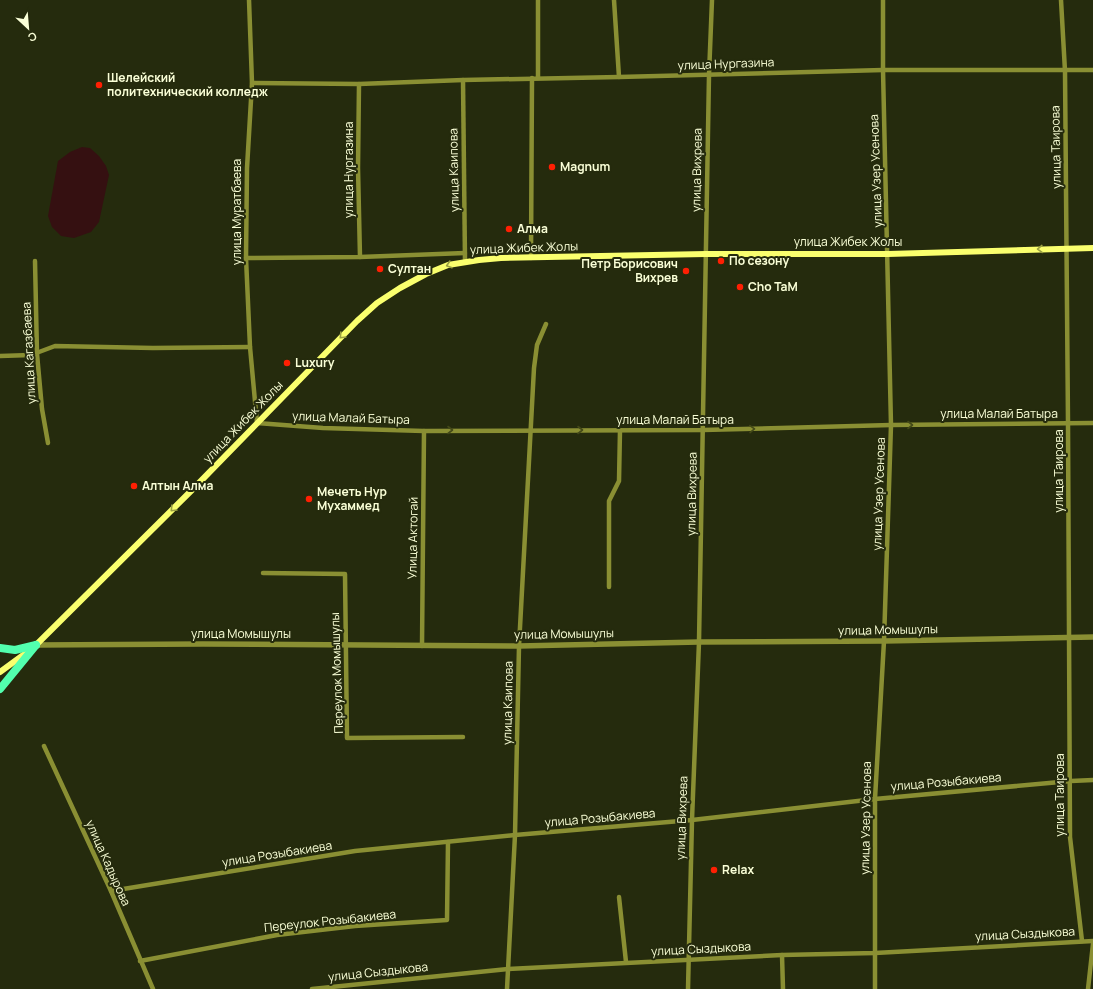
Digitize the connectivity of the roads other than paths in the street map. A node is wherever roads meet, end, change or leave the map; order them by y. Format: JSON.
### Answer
{"nodes":[{"id":1,"x":249,"y":0,"type":"edge"},
{"id":2,"x":538,"y":0,"type":"edge"},
{"id":3,"x":614,"y":0,"type":"edge"},
{"id":4,"x":712,"y":0,"type":"edge"},
{"id":5,"x":883,"y":0,"type":"edge"},
{"id":6,"x":1061,"y":0,"type":"edge"},
{"id":7,"x":883,"y":70,"type":"junction"},
{"id":8,"x":1093,"y":70,"type":"edge"},
{"id":9,"x":1065,"y":71,"type":"junction"},
{"id":10,"x":709,"y":75,"type":"junction"},
{"id":11,"x":619,"y":77,"type":"junction"},
{"id":12,"x":532,"y":78,"type":"junction"},
{"id":13,"x":538,"y":78,"type":"junction"},
{"id":14,"x":463,"y":80,"type":"junction"},
{"id":15,"x":252,"y":83,"type":"junction"},
{"id":16,"x":359,"y":84,"type":"junction"},
{"id":17,"x":1067,"y":248,"type":"junction"},
{"id":18,"x":1093,"y":248,"type":"edge"},
{"id":19,"x":465,"y":253,"type":"junction"},
{"id":20,"x":706,"y":254,"type":"junction"},
{"id":21,"x":888,"y":254,"type":"junction"},
{"id":22,"x":360,"y":257,"type":"junction"},
{"id":23,"x":246,"y":258,"type":"junction"},
{"id":24,"x":531,"y":258,"type":"junction"},
{"id":25,"x":35,"y":261,"type":"dead end"},
{"id":26,"x":465,"y":261,"type":"junction"},
{"id":27,"x":546,"y":324,"type":"dead end"},
{"id":28,"x":250,"y":347,"type":"junction"},
{"id":29,"x":37,"y":354,"type":"junction"},
{"id":30,"x":0,"y":356,"type":"edge"},
{"id":31,"x":257,"y":423,"type":"junction"},
{"id":32,"x":1068,"y":423,"type":"junction"},
{"id":33,"x":1093,"y":423,"type":"edge"},
{"id":34,"x":892,"y":425,"type":"junction"},
{"id":35,"x":424,"y":430,"type":"junction"},
{"id":36,"x":531,"y":430,"type":"junction"},
{"id":37,"x":620,"y":430,"type":"junction"},
{"id":38,"x":703,"y":430,"type":"junction"},
{"id":39,"x":48,"y":443,"type":"dead end"},
{"id":40,"x":263,"y":573,"type":"dead end"},
{"id":41,"x":609,"y":587,"type":"dead end"},
{"id":42,"x":1069,"y":637,"type":"junction"},
{"id":43,"x":1093,"y":637,"type":"edge"},
{"id":44,"x":884,"y":641,"type":"junction"},
{"id":45,"x":699,"y":642,"type":"junction"},
{"id":46,"x":36,"y":645,"type":"junction"},
{"id":47,"x":345,"y":646,"type":"junction"},
{"id":48,"x":422,"y":646,"type":"junction"},
{"id":49,"x":519,"y":646,"type":"junction"},
{"id":50,"x":0,"y":648,"type":"edge"},
{"id":51,"x":0,"y":672,"type":"edge"},
{"id":52,"x":0,"y":689,"type":"edge"},
{"id":53,"x":463,"y":736,"type":"dead end"},
{"id":54,"x":44,"y":746,"type":"dead end"},
{"id":55,"x":1093,"y":780,"type":"edge"},
{"id":56,"x":1071,"y":781,"type":"junction"},
{"id":57,"x":875,"y":799,"type":"junction"},
{"id":58,"x":692,"y":820,"type":"junction"},
{"id":59,"x":515,"y":835,"type":"junction"},
{"id":60,"x":448,"y":842,"type":"junction"},
{"id":61,"x":110,"y":891,"type":"junction"},
{"id":62,"x":619,"y":897,"type":"dead end"},
{"id":63,"x":1082,"y":941,"type":"junction"},
{"id":64,"x":1093,"y":941,"type":"edge"},
{"id":65,"x":1093,"y":944,"type":"edge"},
{"id":66,"x":875,"y":953,"type":"junction"},
{"id":67,"x":782,"y":955,"type":"junction"},
{"id":68,"x":690,"y":960,"type":"junction"},
{"id":69,"x":140,"y":961,"type":"junction"},
{"id":70,"x":626,"y":962,"type":"junction"},
{"id":71,"x":508,"y":969,"type":"junction"},
{"id":72,"x":153,"y":989,"type":"edge"},
{"id":73,"x":312,"y":989,"type":"edge"},
{"id":74,"x":507,"y":989,"type":"edge"},
{"id":75,"x":688,"y":989,"type":"edge"},
{"id":76,"x":783,"y":989,"type":"edge"},
{"id":77,"x":875,"y":989,"type":"edge"},
{"id":78,"x":1088,"y":989,"type":"edge"}],
"edges":[{"from":1,"to":15,"type":"street","name":"улица Муратбаева"},
{"from":2,"to":13,"type":"street"},
{"from":3,"to":11,"type":"street"},
{"from":4,"to":10,"type":"street","name":"улица Вихрева"},
{"from":5,"to":7,"type":"street","name":"улица Узер Усенова"},
{"from":6,"to":9,"type":"street","name":"улица Таирова"},
{"from":7,"to":9,"type":"street","name":"улица Нургазина"},
{"from":7,"to":10,"type":"street","name":"улица Нургазина"},
{"from":7,"to":21,"type":"street","name":"улица Узер Усенова"},
{"from":8,"to":9,"type":"street","name":"улица Нургазина"},
{"from":9,"to":17,"type":"street","name":"улица Таирова"},
{"from":10,"to":11,"type":"street","name":"улица Нургазина"},
{"from":10,"to":20,"type":"street","name":"улица Вихрева"},
{"from":11,"to":13,"type":"street","name":"улица Нургазина"},
{"from":12,"to":13,"type":"street","name":"улица Нургазина"},
{"from":12,"to":14,"type":"street","name":"улица Нургазина"},
{"from":12,"to":24,"type":"street"},
{"from":14,"to":16,"type":"street","name":"улица Нургазина"},
{"from":14,"to":19,"type":"street","name":"улица Каипова"},
{"from":15,"to":16,"type":"street","name":"улица Нургазина"},
{"from":15,"to":23,"type":"street","name":"улица Муратбаева"},
{"from":16,"to":22,"type":"street","name":"улица Нургазина"},
{"from":17,"to":18,"type":"main road","name":"улица Жибек Жолы"},
{"from":17,"to":21,"type":"main road","name":"улица Жибек Жолы","one_way":true},
{"from":17,"to":32,"type":"street","name":"улица Таирова"},
{"from":19,"to":22,"type":"street"},
{"from":19,"to":26,"type":"street","name":"улица Каипова"},
{"from":20,"to":21,"type":"main road","name":"улица Жибек Жолы"},
{"from":20,"to":24,"type":"main road","name":"улица Жибек Жолы"},
{"from":20,"to":38,"type":"street","name":"улица Вихрева"},
{"from":21,"to":34,"type":"street","name":"улица Узер Усенова"},
{"from":22,"to":23,"type":"street"},
{"from":23,"to":28,"type":"street","name":"улица Муратбаева"},
{"from":24,"to":26,"type":"main road","name":"улица Жибек Жолы"},
{"from":25,"to":29,"type":"street","name":"улица Кагазбаева"},
{"from":26,"to":31,"type":"main road","name":"улица Жибек Жолы","one_way":true},
{"from":27,"to":36,"type":"street","name":"улица Каипова"},
{"from":28,"to":29,"type":"street"},
{"from":28,"to":31,"type":"street","name":"улица Муратбаева"},
{"from":29,"to":30,"type":"street"},
{"from":29,"to":39,"type":"street","name":"улица Кагазбаева"},
{"from":31,"to":35,"type":"street","name":"улица Малай Батыра"},
{"from":31,"to":46,"type":"main road","name":"улица Жибек Жолы","one_way":true},
{"from":32,"to":33,"type":"street","name":"улица Малай Батыра"},
{"from":34,"to":32,"type":"street","name":"улица Малай Батыра","one_way":true},
{"from":32,"to":42,"type":"street","name":"улица Таирова"},
{"from":38,"to":34,"type":"street","name":"улица Малай Батыра","one_way":true},
{"from":34,"to":44,"type":"street","name":"улица Узер Усенова"},
{"from":35,"to":36,"type":"street","name":"улица Малай Батыра","one_way":true},
{"from":35,"to":48,"type":"street","name":"Улица Актогай"},
{"from":36,"to":37,"type":"street","name":"улица Малай Батыра","one_way":true},
{"from":36,"to":49,"type":"street","name":"улица Каипова"},
{"from":37,"to":38,"type":"street","name":"улица Малай Батыра"},
{"from":37,"to":41,"type":"street"},
{"from":38,"to":45,"type":"street","name":"улица Вихрева"},
{"from":40,"to":47,"type":"street","name":"Переулок Момышулы"},
{"from":42,"to":43,"type":"street","name":"улица Момышулы"},
{"from":42,"to":44,"type":"street","name":"улица Момышулы"},
{"from":42,"to":56,"type":"street","name":"улица Таирова"},
{"from":44,"to":45,"type":"street","name":"улица Момышулы"},
{"from":44,"to":57,"type":"street","name":"улица Узер Усенова"},
{"from":45,"to":49,"type":"street","name":"улица Момышулы"},
{"from":45,"to":58,"type":"street","name":"улица Вихрева"},
{"from":46,"to":47,"type":"street","name":"улица Момышулы"},
{"from":46,"to":50,"type":"highway"},
{"from":46,"to":51,"type":"main road","name":"улица Жибек Жолы"},
{"from":46,"to":52,"type":"highway"},
{"from":47,"to":48,"type":"street","name":"улица Момышулы"},
{"from":47,"to":53,"type":"street","name":"Переулок Момышулы"},
{"from":48,"to":49,"type":"street","name":"улица Момышулы"},
{"from":49,"to":59,"type":"street","name":"улица Каипова"},
{"from":54,"to":61,"type":"street","name":"улица Кадырова"},
{"from":55,"to":56,"type":"street","name":"улица Розыбакиева"},
{"from":56,"to":57,"type":"street","name":"улица Розыбакиева"},
{"from":56,"to":63,"type":"street","name":"улица Таирова"},
{"from":57,"to":58,"type":"street","name":"улица Розыбакиева"},
{"from":57,"to":66,"type":"street","name":"улица Узер Усенова"},
{"from":58,"to":59,"type":"street","name":"улица Розыбакиева"},
{"from":58,"to":68,"type":"street","name":"улица Вихрева"},
{"from":59,"to":60,"type":"street","name":"улица Розыбакиева"},
{"from":59,"to":71,"type":"street","name":"улица Каипова"},
{"from":60,"to":61,"type":"street","name":"улица Розыбакиева"},
{"from":60,"to":69,"type":"street","name":"Переулок Розыбакиева"},
{"from":61,"to":69,"type":"street","name":"улица Кадырова"},
{"from":62,"to":70,"type":"street"},
{"from":63,"to":64,"type":"street","name":"улица Сыздыкова"},
{"from":63,"to":66,"type":"street","name":"улица Сыздыкова"},
{"from":65,"to":78,"type":"street"},
{"from":66,"to":67,"type":"street","name":"улица Сыздыкова"},
{"from":66,"to":77,"type":"street","name":"улица Узер Усенова"},
{"from":67,"to":68,"type":"street","name":"улица Сыздыкова"},
{"from":67,"to":76,"type":"street"},
{"from":68,"to":70,"type":"street","name":"улица Сыздыкова"},
{"from":68,"to":75,"type":"street","name":"улица Вихрева"},
{"from":69,"to":72,"type":"street","name":"улица Кадырова"},
{"from":70,"to":71,"type":"street","name":"улица Сыздыкова"},
{"from":71,"to":73,"type":"street","name":"улица Сыздыкова"},
{"from":71,"to":74,"type":"street","name":"улица Каипова"}]}
